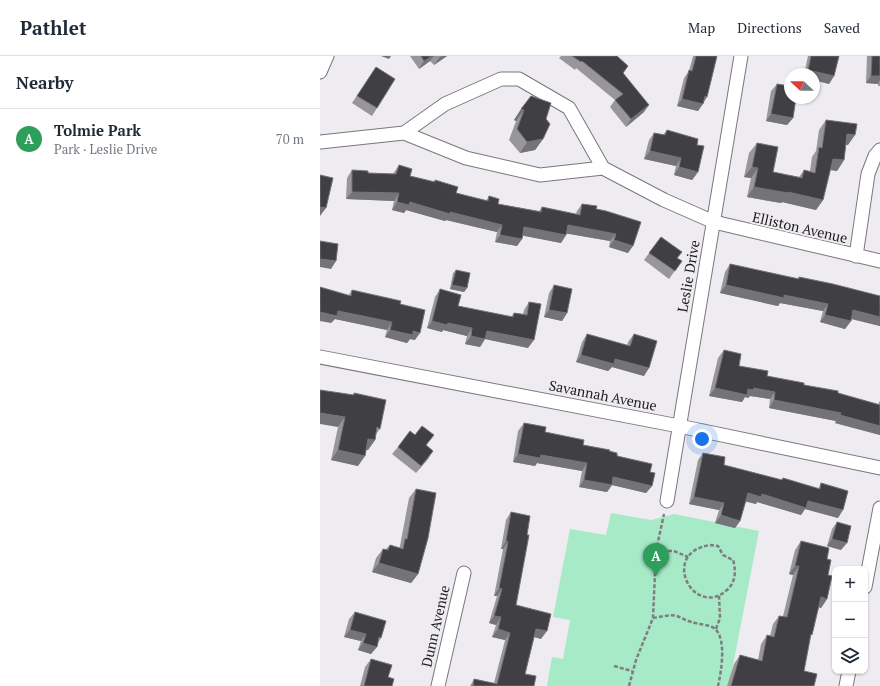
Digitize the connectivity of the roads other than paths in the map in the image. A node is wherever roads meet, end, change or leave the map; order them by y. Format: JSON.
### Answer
{"nodes":[{"id":1,"x":327,"y":56,"type":"edge"},
{"id":2,"x":741,"y":56,"type":"edge"},
{"id":3,"x":320,"y":72,"type":"edge"},
{"id":4,"x":404,"y":133,"type":"junction"},
{"id":5,"x":320,"y":142,"type":"edge"},
{"id":6,"x":880,"y":150,"type":"edge"},
{"id":7,"x":603,"y":168,"type":"junction"},
{"id":8,"x":714,"y":222,"type":"junction"},
{"id":9,"x":856,"y":256,"type":"junction"},
{"id":10,"x":880,"y":261,"type":"edge"},
{"id":11,"x":320,"y":357,"type":"edge"},
{"id":12,"x":679,"y":426,"type":"junction"},
{"id":13,"x":880,"y":468,"type":"edge"},
{"id":14,"x":667,"y":501,"type":"road end"},
{"id":15,"x":880,"y":508,"type":"edge"},
{"id":16,"x":868,"y":571,"type":"edge"},
{"id":17,"x":464,"y":573,"type":"dead end"},
{"id":18,"x":848,"y":674,"type":"edge"},
{"id":19,"x":438,"y":686,"type":"edge"},
{"id":20,"x":846,"y":686,"type":"edge"}],
"edges":[{"from":1,"to":3,"type":"street"},
{"from":2,"to":8,"type":"street","name":"Leslie Drive"},
{"from":4,"to":5,"type":"street"},
{"from":4,"to":7,"type":"street"},
{"from":4,"to":7,"type":"street"},
{"from":6,"to":9,"type":"street"},
{"from":7,"to":8,"type":"street","name":"Elliston Avenue"},
{"from":8,"to":9,"type":"street","name":"Elliston Avenue"},
{"from":8,"to":12,"type":"street","name":"Leslie Drive"},
{"from":9,"to":10,"type":"street","name":"Elliston Avenue"},
{"from":11,"to":12,"type":"street","name":"Savannah Avenue"},
{"from":12,"to":13,"type":"street","name":"Savannah Avenue"},
{"from":12,"to":14,"type":"street","name":"Leslie Drive"},
{"from":15,"to":16,"type":"street"},
{"from":17,"to":19,"type":"street","name":"Dunn Avenue"},
{"from":18,"to":20,"type":"street"}]}
